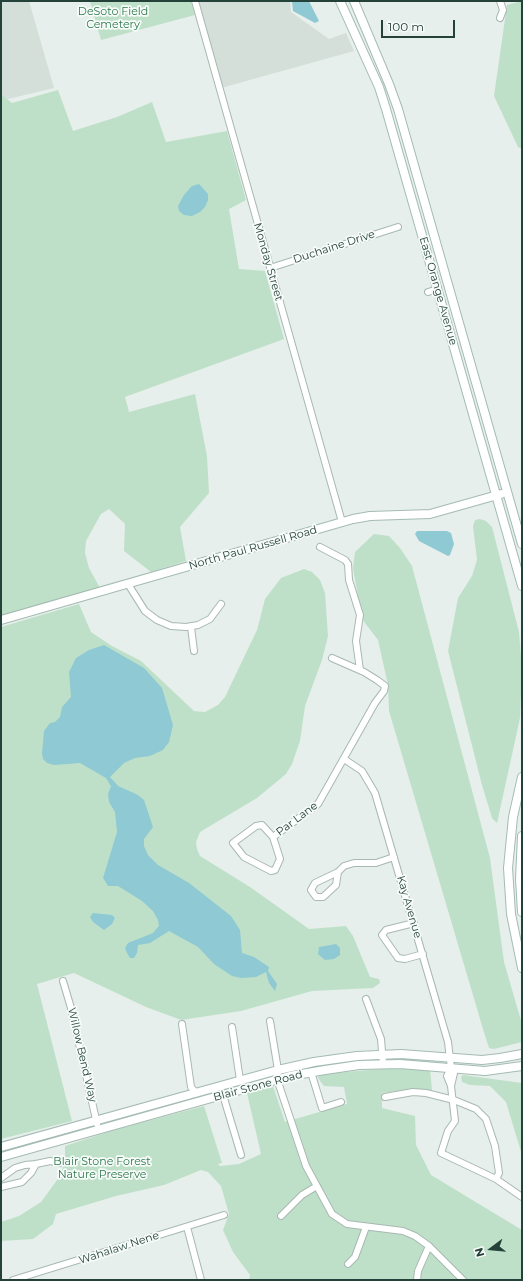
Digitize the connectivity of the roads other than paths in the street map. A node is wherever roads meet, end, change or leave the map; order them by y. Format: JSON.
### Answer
{"nodes":[{"id":1,"x":195,"y":1,"type":"edge"},
{"id":2,"x":340,"y":1,"type":"edge"},
{"id":3,"x":354,"y":1,"type":"edge"},
{"id":4,"x":500,"y":1,"type":"edge"},
{"id":5,"x":500,"y":18,"type":"dead end"},
{"id":6,"x":398,"y":227,"type":"dead end"},
{"id":7,"x":270,"y":268,"type":"junction"},
{"id":8,"x":448,"y":286,"type":"junction"},
{"id":9,"x":438,"y":290,"type":"junction"},
{"id":10,"x":428,"y":292,"type":"dead end"},
{"id":11,"x":507,"y":492,"type":"junction"},
{"id":12,"x":497,"y":495,"type":"junction"},
{"id":13,"x":342,"y":522,"type":"junction"},
{"id":14,"x":522,"y":544,"type":"edge"},
{"id":15,"x":320,"y":547,"type":"dead end"},
{"id":16,"x":128,"y":584,"type":"junction"},
{"id":17,"x":522,"y":586,"type":"edge"},
{"id":18,"x":221,"y":604,"type":"dead end"},
{"id":19,"x":1,"y":620,"type":"edge"},
{"id":20,"x":191,"y":627,"type":"junction"},
{"id":21,"x":194,"y":651,"type":"dead end"},
{"id":22,"x":332,"y":658,"type":"dead end"},
{"id":23,"x":360,"y":670,"type":"junction"},
{"id":24,"x":344,"y":759,"type":"junction"},
{"id":25,"x":522,"y":777,"type":"edge"},
{"id":26,"x":522,"y":836,"type":"edge"},
{"id":27,"x":272,"y":837,"type":"junction"},
{"id":28,"x":394,"y":857,"type":"junction"},
{"id":29,"x":338,"y":872,"type":"junction"},
{"id":30,"x":522,"y":912,"type":"edge"},
{"id":31,"x":414,"y":923,"type":"junction"},
{"id":32,"x":423,"y":954,"type":"junction"},
{"id":33,"x":522,"y":968,"type":"edge"},
{"id":34,"x":63,"y":981,"type":"dead end"},
{"id":35,"x":366,"y":999,"type":"dead end"},
{"id":36,"x":270,"y":1021,"type":"dead end"},
{"id":37,"x":182,"y":1024,"type":"dead end"},
{"id":38,"x":232,"y":1027,"type":"dead end"},
{"id":39,"x":522,"y":1054,"type":"edge"},
{"id":40,"x":384,"y":1055,"type":"junction"},
{"id":41,"x":450,"y":1058,"type":"junction"},
{"id":42,"x":384,"y":1064,"type":"junction"},
{"id":43,"x":521,"y":1066,"type":"edge"},
{"id":44,"x":451,"y":1068,"type":"junction"},
{"id":45,"x":278,"y":1070,"type":"junction"},
{"id":46,"x":311,"y":1072,"type":"junction"},
{"id":47,"x":240,"y":1080,"type":"junction"},
{"id":48,"x":277,"y":1080,"type":"junction"},
{"id":49,"x":193,"y":1090,"type":"junction"},
{"id":50,"x":223,"y":1095,"type":"junction"},
{"id":51,"x":385,"y":1097,"type":"dead end"},
{"id":52,"x":454,"y":1100,"type":"junction"},
{"id":53,"x":341,"y":1102,"type":"dead end"},
{"id":54,"x":96,"y":1121,"type":"junction"},
{"id":55,"x":99,"y":1130,"type":"junction"},
{"id":56,"x":1,"y":1147,"type":"edge"},
{"id":57,"x":241,"y":1155,"type":"dead end"},
{"id":58,"x":1,"y":1157,"type":"edge"},
{"id":59,"x":60,"y":1163,"type":"dead end"},
{"id":60,"x":36,"y":1164,"type":"junction"},
{"id":61,"x":1,"y":1178,"type":"edge"},
{"id":62,"x":496,"y":1179,"type":"junction"},
{"id":63,"x":317,"y":1186,"type":"junction"},
{"id":64,"x":1,"y":1187,"type":"edge"},
{"id":65,"x":522,"y":1197,"type":"edge"},
{"id":66,"x":224,"y":1215,"type":"dead end"},
{"id":67,"x":281,"y":1216,"type":"dead end"},
{"id":68,"x":187,"y":1227,"type":"junction"},
{"id":69,"x":366,"y":1227,"type":"junction"},
{"id":70,"x":429,"y":1246,"type":"junction"},
{"id":71,"x":348,"y":1264,"type":"dead end"},
{"id":72,"x":13,"y":1280,"type":"edge"},
{"id":73,"x":201,"y":1280,"type":"edge"},
{"id":74,"x":417,"y":1280,"type":"edge"},
{"id":75,"x":463,"y":1280,"type":"edge"}],
"edges":[{"from":1,"to":7,"type":"street","name":"Monday Street"},
{"from":2,"to":9,"type":"street","name":"East Orange Avenue"},
{"from":3,"to":8,"type":"street","name":"East Orange Avenue"},
{"from":4,"to":5,"type":"street"},
{"from":6,"to":7,"type":"street","name":"Duchaine Drive"},
{"from":7,"to":13,"type":"street","name":"Monday Street"},
{"from":8,"to":9,"type":"street"},
{"from":8,"to":11,"type":"street","name":"East Orange Avenue"},
{"from":9,"to":10,"type":"street"},
{"from":9,"to":12,"type":"street","name":"East Orange Avenue"},
{"from":11,"to":12,"type":"street","name":"North Paul Russell Road"},
{"from":11,"to":14,"type":"street","name":"East Orange Avenue"},
{"from":12,"to":13,"type":"street","name":"North Paul Russell Road"},
{"from":12,"to":17,"type":"street","name":"East Orange Avenue"},
{"from":13,"to":16,"type":"street","name":"North Paul Russell Road"},
{"from":15,"to":23,"type":"street"},
{"from":16,"to":19,"type":"street","name":"North Paul Russell Road"},
{"from":16,"to":20,"type":"street"},
{"from":18,"to":20,"type":"street"},
{"from":20,"to":21,"type":"street"},
{"from":22,"to":23,"type":"street"},
{"from":23,"to":24,"type":"street","name":"Par Lane"},
{"from":24,"to":27,"type":"street","name":"Par Lane"},
{"from":24,"to":28,"type":"street","name":"Kay Avenue"},
{"from":25,"to":33,"type":"street"},
{"from":26,"to":30,"type":"street"},
{"from":27,"to":27,"type":"street","name":"Par Lane"},
{"from":28,"to":29,"type":"street"},
{"from":28,"to":31,"type":"street","name":"Kay Avenue"},
{"from":29,"to":29,"type":"street"},
{"from":31,"to":32,"type":"street","name":"Kay Avenue"},
{"from":31,"to":32,"type":"street"},
{"from":32,"to":41,"type":"street","name":"Kay Avenue"},
{"from":34,"to":54,"type":"street","name":"Willow Bend Way"},
{"from":35,"to":40,"type":"street"},
{"from":36,"to":45,"type":"street"},
{"from":37,"to":49,"type":"street"},
{"from":38,"to":47,"type":"street"},
{"from":39,"to":41,"type":"street","name":"Blair Stone Road"},
{"from":40,"to":41,"type":"street","name":"Blair Stone Road"},
{"from":40,"to":42,"type":"street"},
{"from":40,"to":45,"type":"street","name":"Blair Stone Road"},
{"from":41,"to":44,"type":"street","name":"Kay Avenue"},
{"from":42,"to":44,"type":"street","name":"Blair Stone Road"},
{"from":42,"to":46,"type":"street","name":"Blair Stone Road"},
{"from":43,"to":44,"type":"street","name":"Blair Stone Road"},
{"from":44,"to":52,"type":"street","name":"Kay Avenue"},
{"from":45,"to":47,"type":"street","name":"Blair Stone Road"},
{"from":45,"to":48,"type":"street"},
{"from":46,"to":48,"type":"street","name":"Blair Stone Road"},
{"from":46,"to":53,"type":"street"},
{"from":47,"to":49,"type":"street","name":"Blair Stone Road"},
{"from":48,"to":50,"type":"street","name":"Blair Stone Road"},
{"from":48,"to":63,"type":"street"},
{"from":49,"to":54,"type":"street","name":"Blair Stone Road"},
{"from":50,"to":55,"type":"street","name":"Blair Stone Road"},
{"from":50,"to":57,"type":"street"},
{"from":51,"to":52,"type":"street"},
{"from":52,"to":62,"type":"street"},
{"from":52,"to":62,"type":"street","name":"Kay Avenue"},
{"from":54,"to":55,"type":"street","name":"Willow Bend Way"},
{"from":54,"to":56,"type":"street","name":"Blair Stone Road"},
{"from":55,"to":58,"type":"street","name":"Blair Stone Road"},
{"from":59,"to":60,"type":"street"},
{"from":60,"to":61,"type":"street"},
{"from":60,"to":64,"type":"street"},
{"from":62,"to":65,"type":"street"},
{"from":63,"to":67,"type":"street"},
{"from":63,"to":69,"type":"street"},
{"from":66,"to":68,"type":"street","name":"Wahalaw Nene"},
{"from":68,"to":72,"type":"street","name":"Wahalaw Nene"},
{"from":68,"to":73,"type":"street"},
{"from":69,"to":70,"type":"street"},
{"from":69,"to":71,"type":"street"},
{"from":70,"to":74,"type":"street"},
{"from":70,"to":75,"type":"street"}]}
